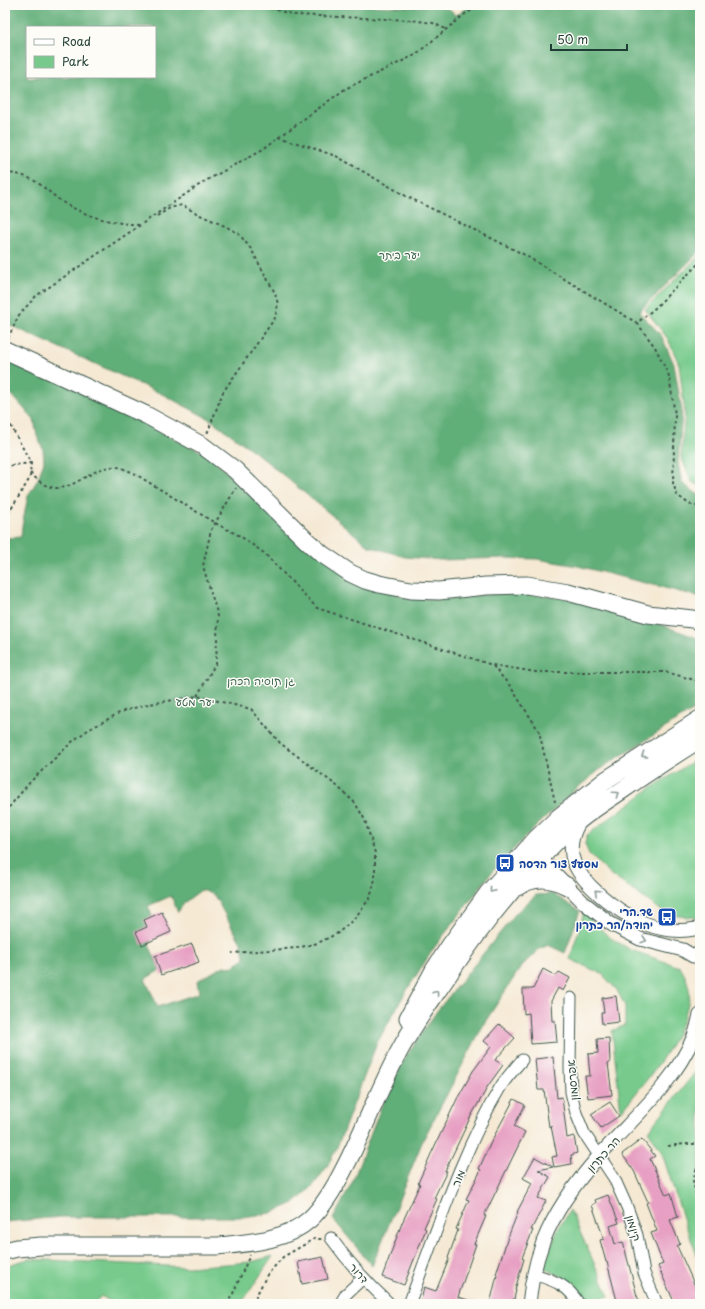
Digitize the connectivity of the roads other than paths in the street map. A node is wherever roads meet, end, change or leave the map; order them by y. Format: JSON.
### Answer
{"nodes":[{"id":1,"x":5,"y":350,"type":"edge"},
{"id":2,"x":697,"y":621,"type":"edge"},
{"id":3,"x":700,"y":719,"type":"edge"},
{"id":4,"x":700,"y":739,"type":"edge"},
{"id":5,"x":584,"y":816,"type":"junction"},
{"id":6,"x":536,"y":840,"type":"junction"},
{"id":7,"x":540,"y":858,"type":"junction"},
{"id":8,"x":567,"y":886,"type":"junction"},
{"id":9,"x":509,"y":892,"type":"junction"},
{"id":10,"x":697,"y":928,"type":"edge"},
{"id":11,"x":698,"y":960,"type":"edge"},
{"id":12,"x":571,"y":998,"type":"dead end"},
{"id":13,"x":700,"y":1015,"type":"edge"},
{"id":14,"x":522,"y":1060,"type":"dead end"},
{"id":15,"x":599,"y":1156,"type":"junction"},
{"id":16,"x":332,"y":1238,"type":"road end"},
{"id":17,"x":256,"y":1241,"type":"junction"},
{"id":18,"x":5,"y":1251,"type":"edge"},
{"id":19,"x":534,"y":1274,"type":"junction"},
{"id":20,"x":363,"y":1278,"type":"junction"},
{"id":21,"x":340,"y":1304,"type":"edge"},
{"id":22,"x":390,"y":1304,"type":"edge"},
{"id":23,"x":409,"y":1304,"type":"edge"},
{"id":24,"x":529,"y":1304,"type":"edge"},
{"id":25,"x":579,"y":1304,"type":"edge"},
{"id":26,"x":656,"y":1304,"type":"edge"}],
"edges":[{"from":1,"to":2,"type":"main road"},
{"from":3,"to":6,"type":"main road","one_way":true},
{"from":5,"to":4,"type":"main road","one_way":true},
{"from":5,"to":7,"type":"main road"},
{"from":10,"to":5,"type":"street","one_way":true},
{"from":6,"to":7,"type":"street"},
{"from":6,"to":17,"type":"main road","one_way":true},
{"from":7,"to":8,"type":"street"},
{"from":7,"to":9,"type":"main road"},
{"from":8,"to":9,"type":"main road"},
{"from":8,"to":11,"type":"street","one_way":true},
{"from":17,"to":9,"type":"main road","one_way":true},
{"from":10,"to":11,"type":"street"},
{"from":12,"to":15,"type":"street","name":"אפרסמון"},
{"from":13,"to":15,"type":"street","name":"הר כתרון"},
{"from":14,"to":23,"type":"street","name":"מור"},
{"from":15,"to":19,"type":"street","name":"הר כתרון"},
{"from":15,"to":26,"type":"street","name":"קינמון"},
{"from":16,"to":20,"type":"street","name":"דרור"},
{"from":17,"to":18,"type":"main road"},
{"from":19,"to":24,"type":"street","name":"הר כתרון"},
{"from":19,"to":25,"type":"street"},
{"from":20,"to":21,"type":"street"},
{"from":20,"to":22,"type":"street","name":"דרור"}]}
